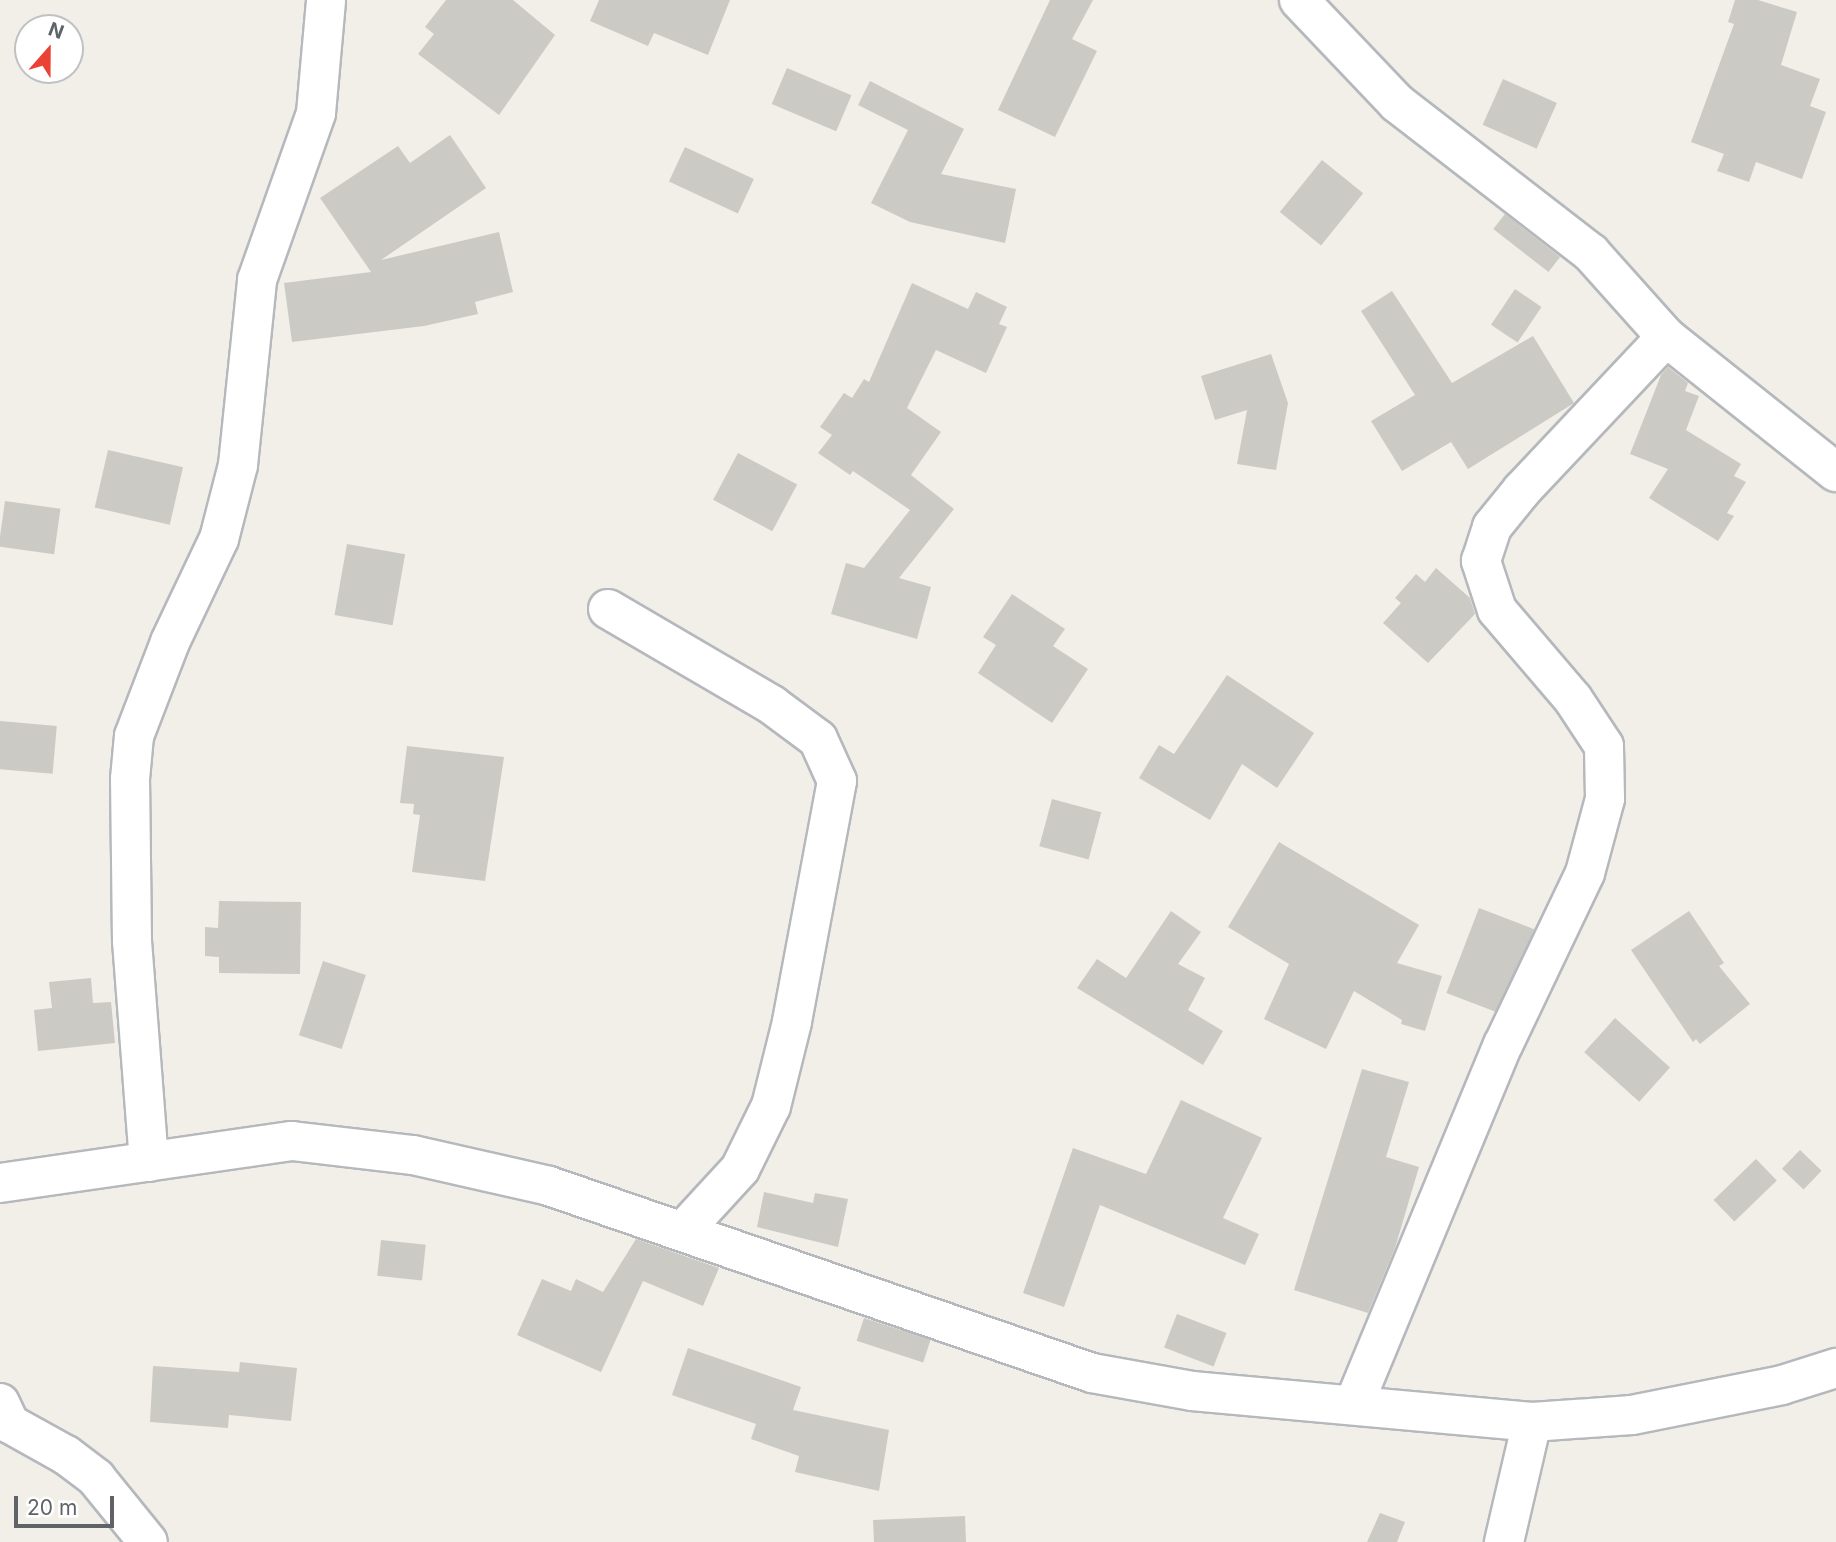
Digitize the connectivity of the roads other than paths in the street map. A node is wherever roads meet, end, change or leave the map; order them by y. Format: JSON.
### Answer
{"nodes":[{"id":1,"x":326,"y":0,"type":"edge"},
{"id":2,"x":1299,"y":0,"type":"edge"},
{"id":3,"x":1666,"y":337,"type":"junction"},
{"id":4,"x":1836,"y":472,"type":"edge"},
{"id":5,"x":608,"y":609,"type":"dead end"},
{"id":6,"x":149,"y":1162,"type":"junction"},
{"id":7,"x":0,"y":1183,"type":"edge"},
{"id":8,"x":684,"y":1231,"type":"junction"},
{"id":9,"x":1836,"y":1368,"type":"edge"},
{"id":10,"x":0,"y":1403,"type":"edge"},
{"id":11,"x":1354,"y":1404,"type":"junction"},
{"id":12,"x":1532,"y":1422,"type":"junction"},
{"id":13,"x":148,"y":1542,"type":"edge"},
{"id":14,"x":1504,"y":1542,"type":"edge"}],
"edges":[{"from":1,"to":6,"type":"street"},
{"from":2,"to":3,"type":"street"},
{"from":3,"to":4,"type":"street"},
{"from":3,"to":11,"type":"street"},
{"from":5,"to":8,"type":"street"},
{"from":6,"to":7,"type":"street"},
{"from":6,"to":8,"type":"street"},
{"from":8,"to":11,"type":"street"},
{"from":9,"to":12,"type":"street"},
{"from":10,"to":13,"type":"street"},
{"from":11,"to":12,"type":"street"},
{"from":12,"to":14,"type":"street"}]}
